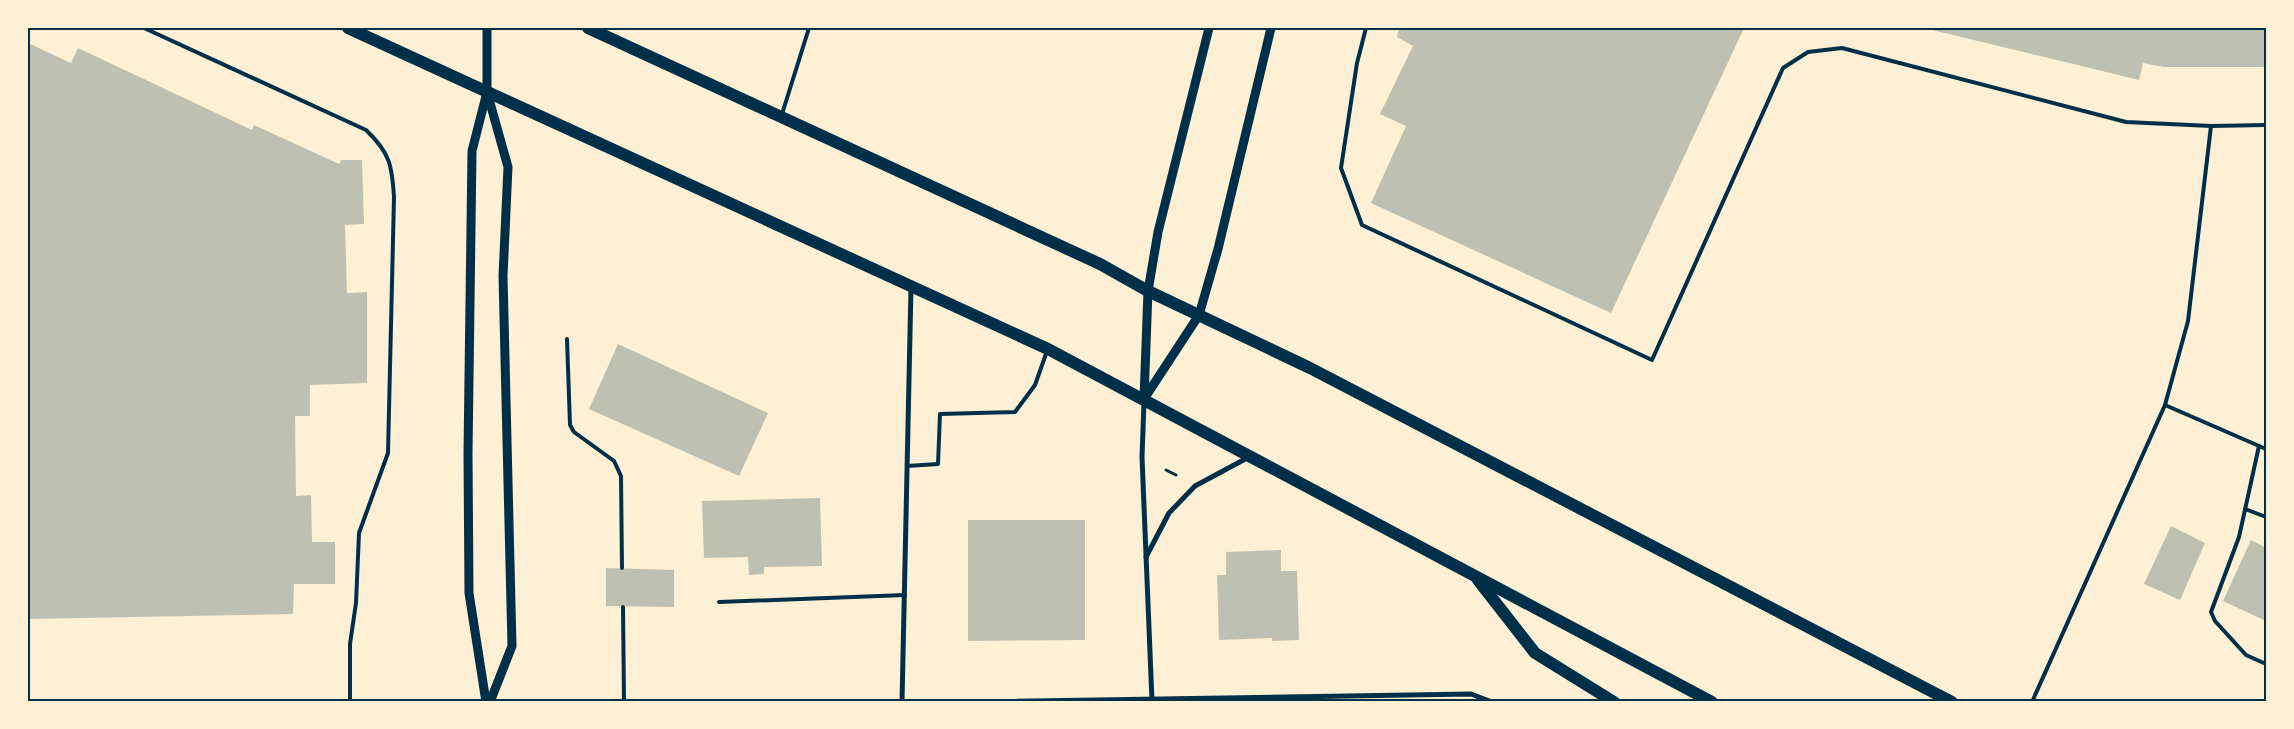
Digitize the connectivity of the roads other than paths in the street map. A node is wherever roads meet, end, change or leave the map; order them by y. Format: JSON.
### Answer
{"nodes":[{"id":1,"x":144,"y":28,"type":"edge"},
{"id":2,"x":348,"y":28,"type":"edge"},
{"id":3,"x":487,"y":28,"type":"edge"},
{"id":4,"x":588,"y":28,"type":"edge"},
{"id":5,"x":809,"y":28,"type":"edge"},
{"id":6,"x":1209,"y":28,"type":"edge"},
{"id":7,"x":1271,"y":28,"type":"edge"},
{"id":8,"x":1366,"y":28,"type":"edge"},
{"id":9,"x":487,"y":92,"type":"junction"},
{"id":10,"x":781,"y":116,"type":"junction"},
{"id":11,"x":2266,"y":125,"type":"edge"},
{"id":12,"x":2211,"y":126,"type":"junction"},
{"id":13,"x":911,"y":285,"type":"junction"},
{"id":14,"x":1148,"y":291,"type":"junction"},
{"id":15,"x":1199,"y":315,"type":"junction"},
{"id":16,"x":567,"y":339,"type":"dead end"},
{"id":17,"x":1048,"y":349,"type":"junction"},
{"id":18,"x":1144,"y":399,"type":"junction"},
{"id":19,"x":2165,"y":405,"type":"junction"},
{"id":20,"x":2260,"y":446,"type":"junction"},
{"id":21,"x":2266,"y":449,"type":"edge"},
{"id":22,"x":1249,"y":456,"type":"junction"},
{"id":23,"x":907,"y":466,"type":"junction"},
{"id":24,"x":2245,"y":509,"type":"junction"},
{"id":25,"x":2266,"y":517,"type":"edge"},
{"id":26,"x":1146,"y":558,"type":"junction"},
{"id":27,"x":622,"y":568,"type":"dead end"},
{"id":28,"x":1475,"y":576,"type":"junction"},
{"id":29,"x":905,"y":595,"type":"junction"},
{"id":30,"x":719,"y":602,"type":"dead end"},
{"id":31,"x":623,"y":607,"type":"dead end"},
{"id":32,"x":2266,"y":664,"type":"edge"},
{"id":33,"x":1152,"y":700,"type":"edge"},
{"id":34,"x":350,"y":702,"type":"edge"},
{"id":35,"x":488,"y":702,"type":"edge"},
{"id":36,"x":624,"y":702,"type":"edge"},
{"id":37,"x":902,"y":702,"type":"edge"},
{"id":38,"x":971,"y":702,"type":"edge"},
{"id":39,"x":1492,"y":702,"type":"edge"},
{"id":40,"x":1614,"y":702,"type":"edge"},
{"id":41,"x":1712,"y":702,"type":"edge"},
{"id":42,"x":1952,"y":702,"type":"edge"},
{"id":43,"x":2032,"y":702,"type":"edge"}],
"edges":[{"from":1,"to":34,"type":"lane"},
{"from":2,"to":9,"type":"main road"},
{"from":3,"to":9,"type":"street"},
{"from":4,"to":10,"type":"main road"},
{"from":5,"to":10,"type":"lane"},
{"from":6,"to":14,"type":"street"},
{"from":7,"to":15,"type":"street"},
{"from":8,"to":12,"type":"lane"},
{"from":9,"to":13,"type":"main road"},
{"from":9,"to":35,"type":"street"},
{"from":9,"to":35,"type":"street"},
{"from":10,"to":14,"type":"main road"},
{"from":11,"to":12,"type":"lane"},
{"from":12,"to":19,"type":"lane"},
{"from":13,"to":17,"type":"main road"},
{"from":13,"to":23,"type":"street"},
{"from":14,"to":15,"type":"main road"},
{"from":14,"to":18,"type":"street"},
{"from":15,"to":18,"type":"street"},
{"from":15,"to":42,"type":"main road"},
{"from":16,"to":27,"type":"lane"},
{"from":17,"to":18,"type":"main road"},
{"from":17,"to":23,"type":"lane"},
{"from":18,"to":22,"type":"main road"},
{"from":18,"to":26,"type":"street"},
{"from":19,"to":20,"type":"lane"},
{"from":19,"to":43,"type":"lane"},
{"from":20,"to":21,"type":"lane"},
{"from":20,"to":24,"type":"lane"},
{"from":22,"to":26,"type":"street"},
{"from":22,"to":28,"type":"main road"},
{"from":23,"to":29,"type":"street"},
{"from":24,"to":25,"type":"lane"},
{"from":24,"to":32,"type":"lane"},
{"from":26,"to":33,"type":"street"},
{"from":28,"to":40,"type":"main road"},
{"from":28,"to":41,"type":"main road"},
{"from":29,"to":30,"type":"lane"},
{"from":29,"to":37,"type":"street"},
{"from":31,"to":36,"type":"lane"},
{"from":33,"to":38,"type":"street"},
{"from":33,"to":39,"type":"street"}]}
